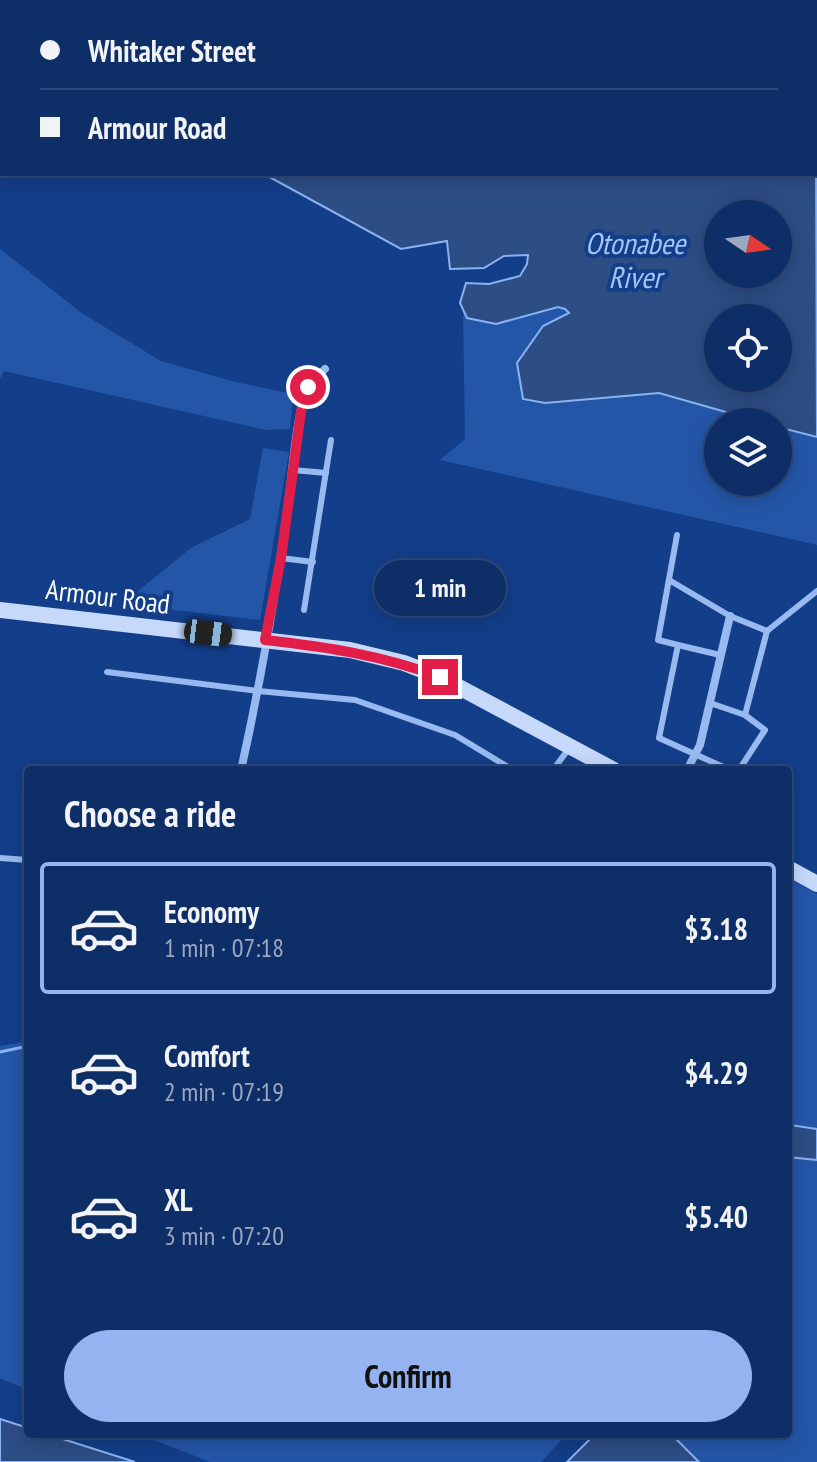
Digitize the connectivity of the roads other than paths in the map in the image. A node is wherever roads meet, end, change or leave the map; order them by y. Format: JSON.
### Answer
{"nodes":[{"id":1,"x":325,"y":369,"type":"dead end"},
{"id":2,"x":331,"y":440,"type":"dead end"},
{"id":3,"x":293,"y":470,"type":"junction"},
{"id":4,"x":326,"y":473,"type":"junction"},
{"id":5,"x":677,"y":535,"type":"dead end"},
{"id":6,"x":281,"y":558,"type":"junction"},
{"id":7,"x":313,"y":562,"type":"junction"},
{"id":8,"x":669,"y":580,"type":"junction"},
{"id":9,"x":817,"y":591,"type":"edge"},
{"id":10,"x":0,"y":610,"type":"edge"},
{"id":11,"x":304,"y":610,"type":"dead end"},
{"id":12,"x":730,"y":616,"type":"junction"},
{"id":13,"x":767,"y":631,"type":"junction"},
{"id":14,"x":265,"y":640,"type":"junction"},
{"id":15,"x":678,"y":645,"type":"junction"},
{"id":16,"x":720,"y":655,"type":"junction"},
{"id":17,"x":107,"y":672,"type":"dead end"},
{"id":18,"x":258,"y":691,"type":"junction"},
{"id":19,"x":710,"y":703,"type":"junction"},
{"id":20,"x":745,"y":715,"type":"junction"},
{"id":21,"x":571,"y":747,"type":"junction"},
{"id":22,"x":695,"y":755,"type":"junction"},
{"id":23,"x":242,"y":766,"type":"edge"},
{"id":24,"x":506,"y":766,"type":"edge"},
{"id":25,"x":556,"y":766,"type":"edge"},
{"id":26,"x":607,"y":766,"type":"edge"},
{"id":27,"x":689,"y":766,"type":"edge"},
{"id":28,"x":721,"y":766,"type":"edge"},
{"id":29,"x":742,"y":766,"type":"edge"},
{"id":30,"x":0,"y":858,"type":"edge"},
{"id":31,"x":24,"y":860,"type":"edge"},
{"id":32,"x":792,"y":870,"type":"edge"},
{"id":33,"x":817,"y":884,"type":"edge"}],
"edges":[{"from":1,"to":3,"type":"street"},
{"from":2,"to":4,"type":"lane"},
{"from":3,"to":4,"type":"lane"},
{"from":3,"to":6,"type":"street"},
{"from":4,"to":7,"type":"lane"},
{"from":5,"to":8,"type":"lane"},
{"from":6,"to":7,"type":"lane"},
{"from":6,"to":14,"type":"street"},
{"from":7,"to":11,"type":"lane"},
{"from":8,"to":12,"type":"lane"},
{"from":8,"to":15,"type":"lane"},
{"from":9,"to":13,"type":"lane"},
{"from":10,"to":14,"type":"main road","name":"Armour Road"},
{"from":12,"to":13,"type":"lane"},
{"from":12,"to":16,"type":"street"},
{"from":13,"to":20,"type":"lane"},
{"from":14,"to":18,"type":"street"},
{"from":14,"to":21,"type":"main road","name":"Armour Road"},
{"from":15,"to":16,"type":"lane"},
{"from":15,"to":22,"type":"lane"},
{"from":16,"to":19,"type":"street"},
{"from":17,"to":18,"type":"lane"},
{"from":18,"to":23,"type":"street"},
{"from":18,"to":24,"type":"lane"},
{"from":19,"to":20,"type":"lane"},
{"from":19,"to":22,"type":"street"},
{"from":20,"to":29,"type":"lane"},
{"from":21,"to":25,"type":"lane"},
{"from":21,"to":26,"type":"main road","name":"Armour Road"},
{"from":22,"to":27,"type":"street"},
{"from":22,"to":28,"type":"lane"},
{"from":30,"to":31,"type":"lane"},
{"from":32,"to":33,"type":"main road"}]}
